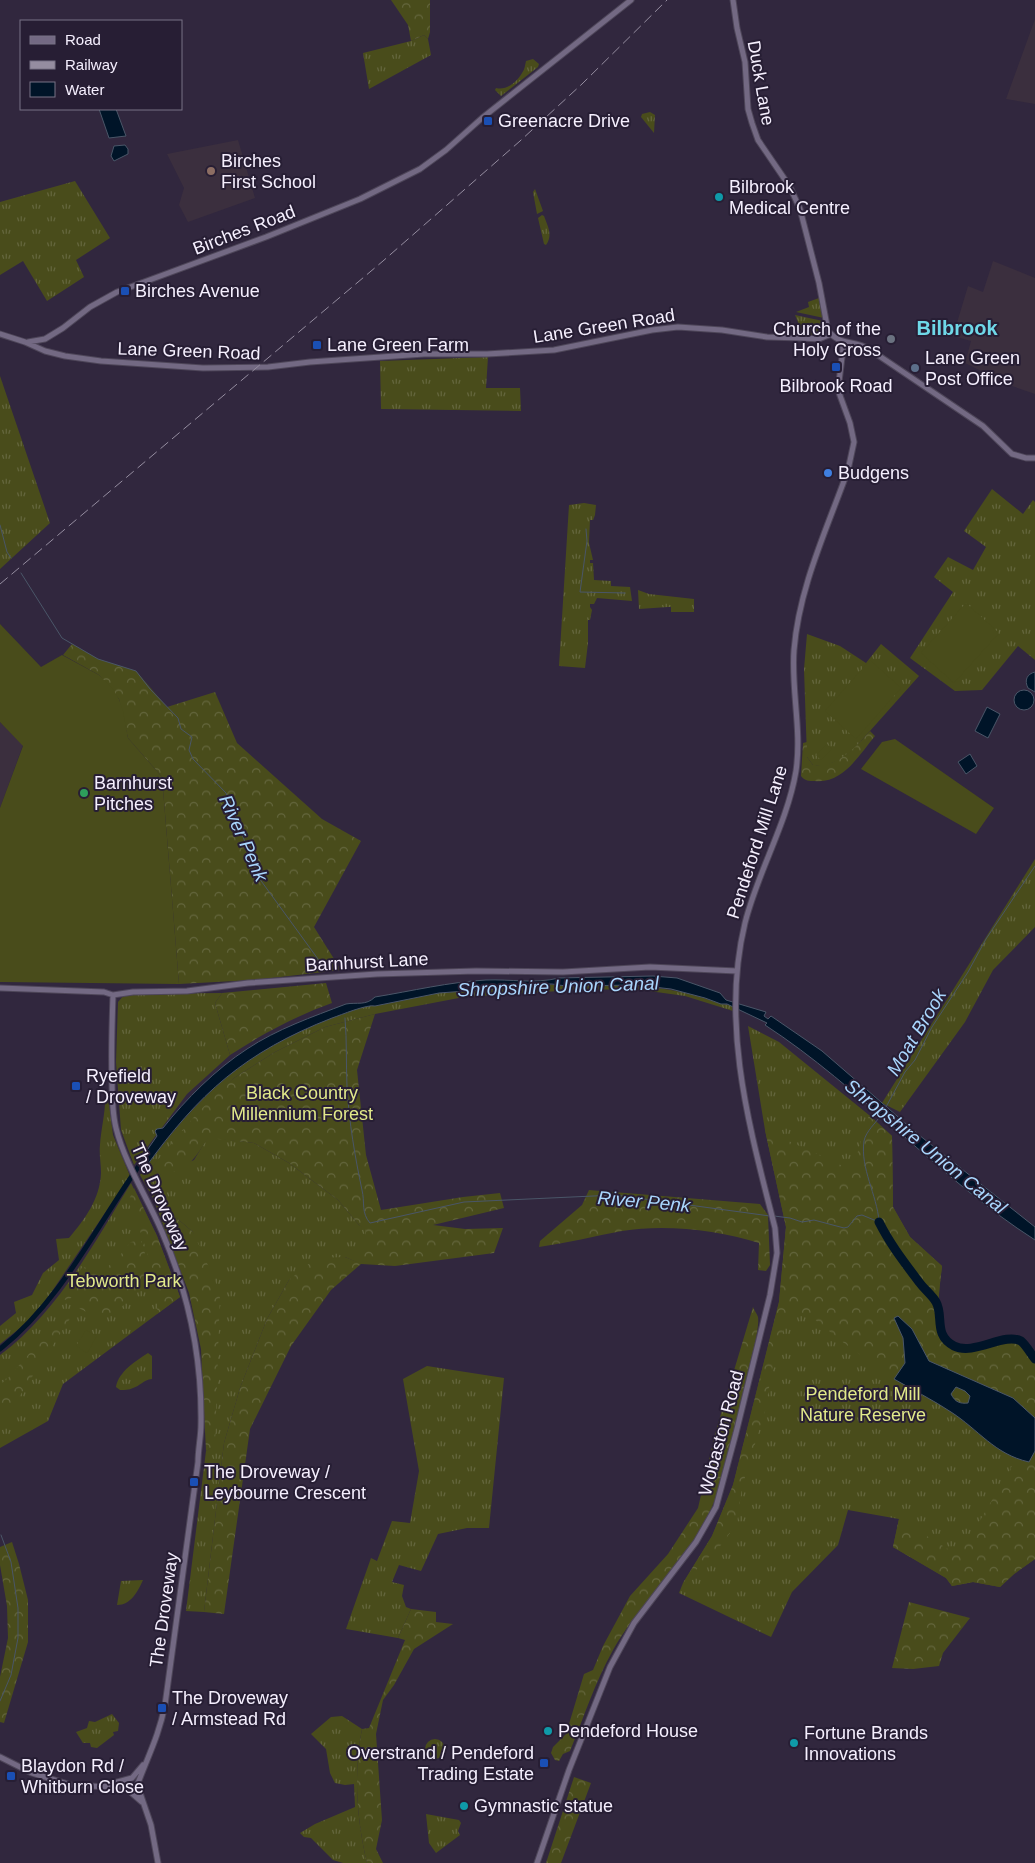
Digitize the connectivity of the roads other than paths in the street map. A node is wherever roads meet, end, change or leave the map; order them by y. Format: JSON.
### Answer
{"nodes":[{"id":1,"x":632,"y":0,"type":"edge"},
{"id":2,"x":733,"y":0,"type":"edge"},
{"id":3,"x":0,"y":334,"type":"edge"},
{"id":4,"x":830,"y":334,"type":"junction"},
{"id":5,"x":25,"y":342,"type":"junction"},
{"id":6,"x":842,"y":343,"type":"junction"},
{"id":7,"x":1035,"y":458,"type":"edge"},
{"id":8,"x":737,"y":971,"type":"junction"},
{"id":9,"x":0,"y":988,"type":"edge"},
{"id":10,"x":112,"y":995,"type":"junction"},
{"id":11,"x":0,"y":1757,"type":"edge"},
{"id":12,"x":146,"y":1762,"type":"junction"},
{"id":13,"x":130,"y":1779,"type":"junction"},
{"id":14,"x":138,"y":1785,"type":"junction"},
{"id":15,"x":103,"y":1786,"type":"junction"},
{"id":16,"x":128,"y":1790,"type":"junction"},
{"id":17,"x":145,"y":1804,"type":"junction"},
{"id":18,"x":158,"y":1863,"type":"edge"},
{"id":19,"x":537,"y":1863,"type":"edge"}],
"edges":[{"from":1,"to":5,"type":"street","name":"Birches Road"},
{"from":2,"to":4,"type":"street","name":"Duck Lane"},
{"from":3,"to":5,"type":"street","name":"Lane Green Road"},
{"from":4,"to":5,"type":"street","name":"Lane Green Road"},
{"from":4,"to":6,"type":"street"},
{"from":6,"to":7,"type":"street"},
{"from":6,"to":8,"type":"street","name":"Pendeford Mill Lane"},
{"from":8,"to":10,"type":"street","name":"Barnhurst Lane"},
{"from":8,"to":19,"type":"street","name":"Wobaston Road"},
{"from":9,"to":10,"type":"street","name":"Barnhurst Lane"},
{"from":10,"to":12,"type":"street","name":"The Droveway"},
{"from":11,"to":15,"type":"street"},
{"from":12,"to":13,"type":"street","name":"The Droveway"},
{"from":12,"to":14,"type":"street","name":"The Droveway"},
{"from":13,"to":14,"type":"street"},
{"from":13,"to":15,"type":"street"},
{"from":13,"to":16,"type":"street"},
{"from":14,"to":16,"type":"street"},
{"from":14,"to":17,"type":"street"},
{"from":15,"to":16,"type":"street"},
{"from":16,"to":17,"type":"street"},
{"from":17,"to":18,"type":"street"}]}
